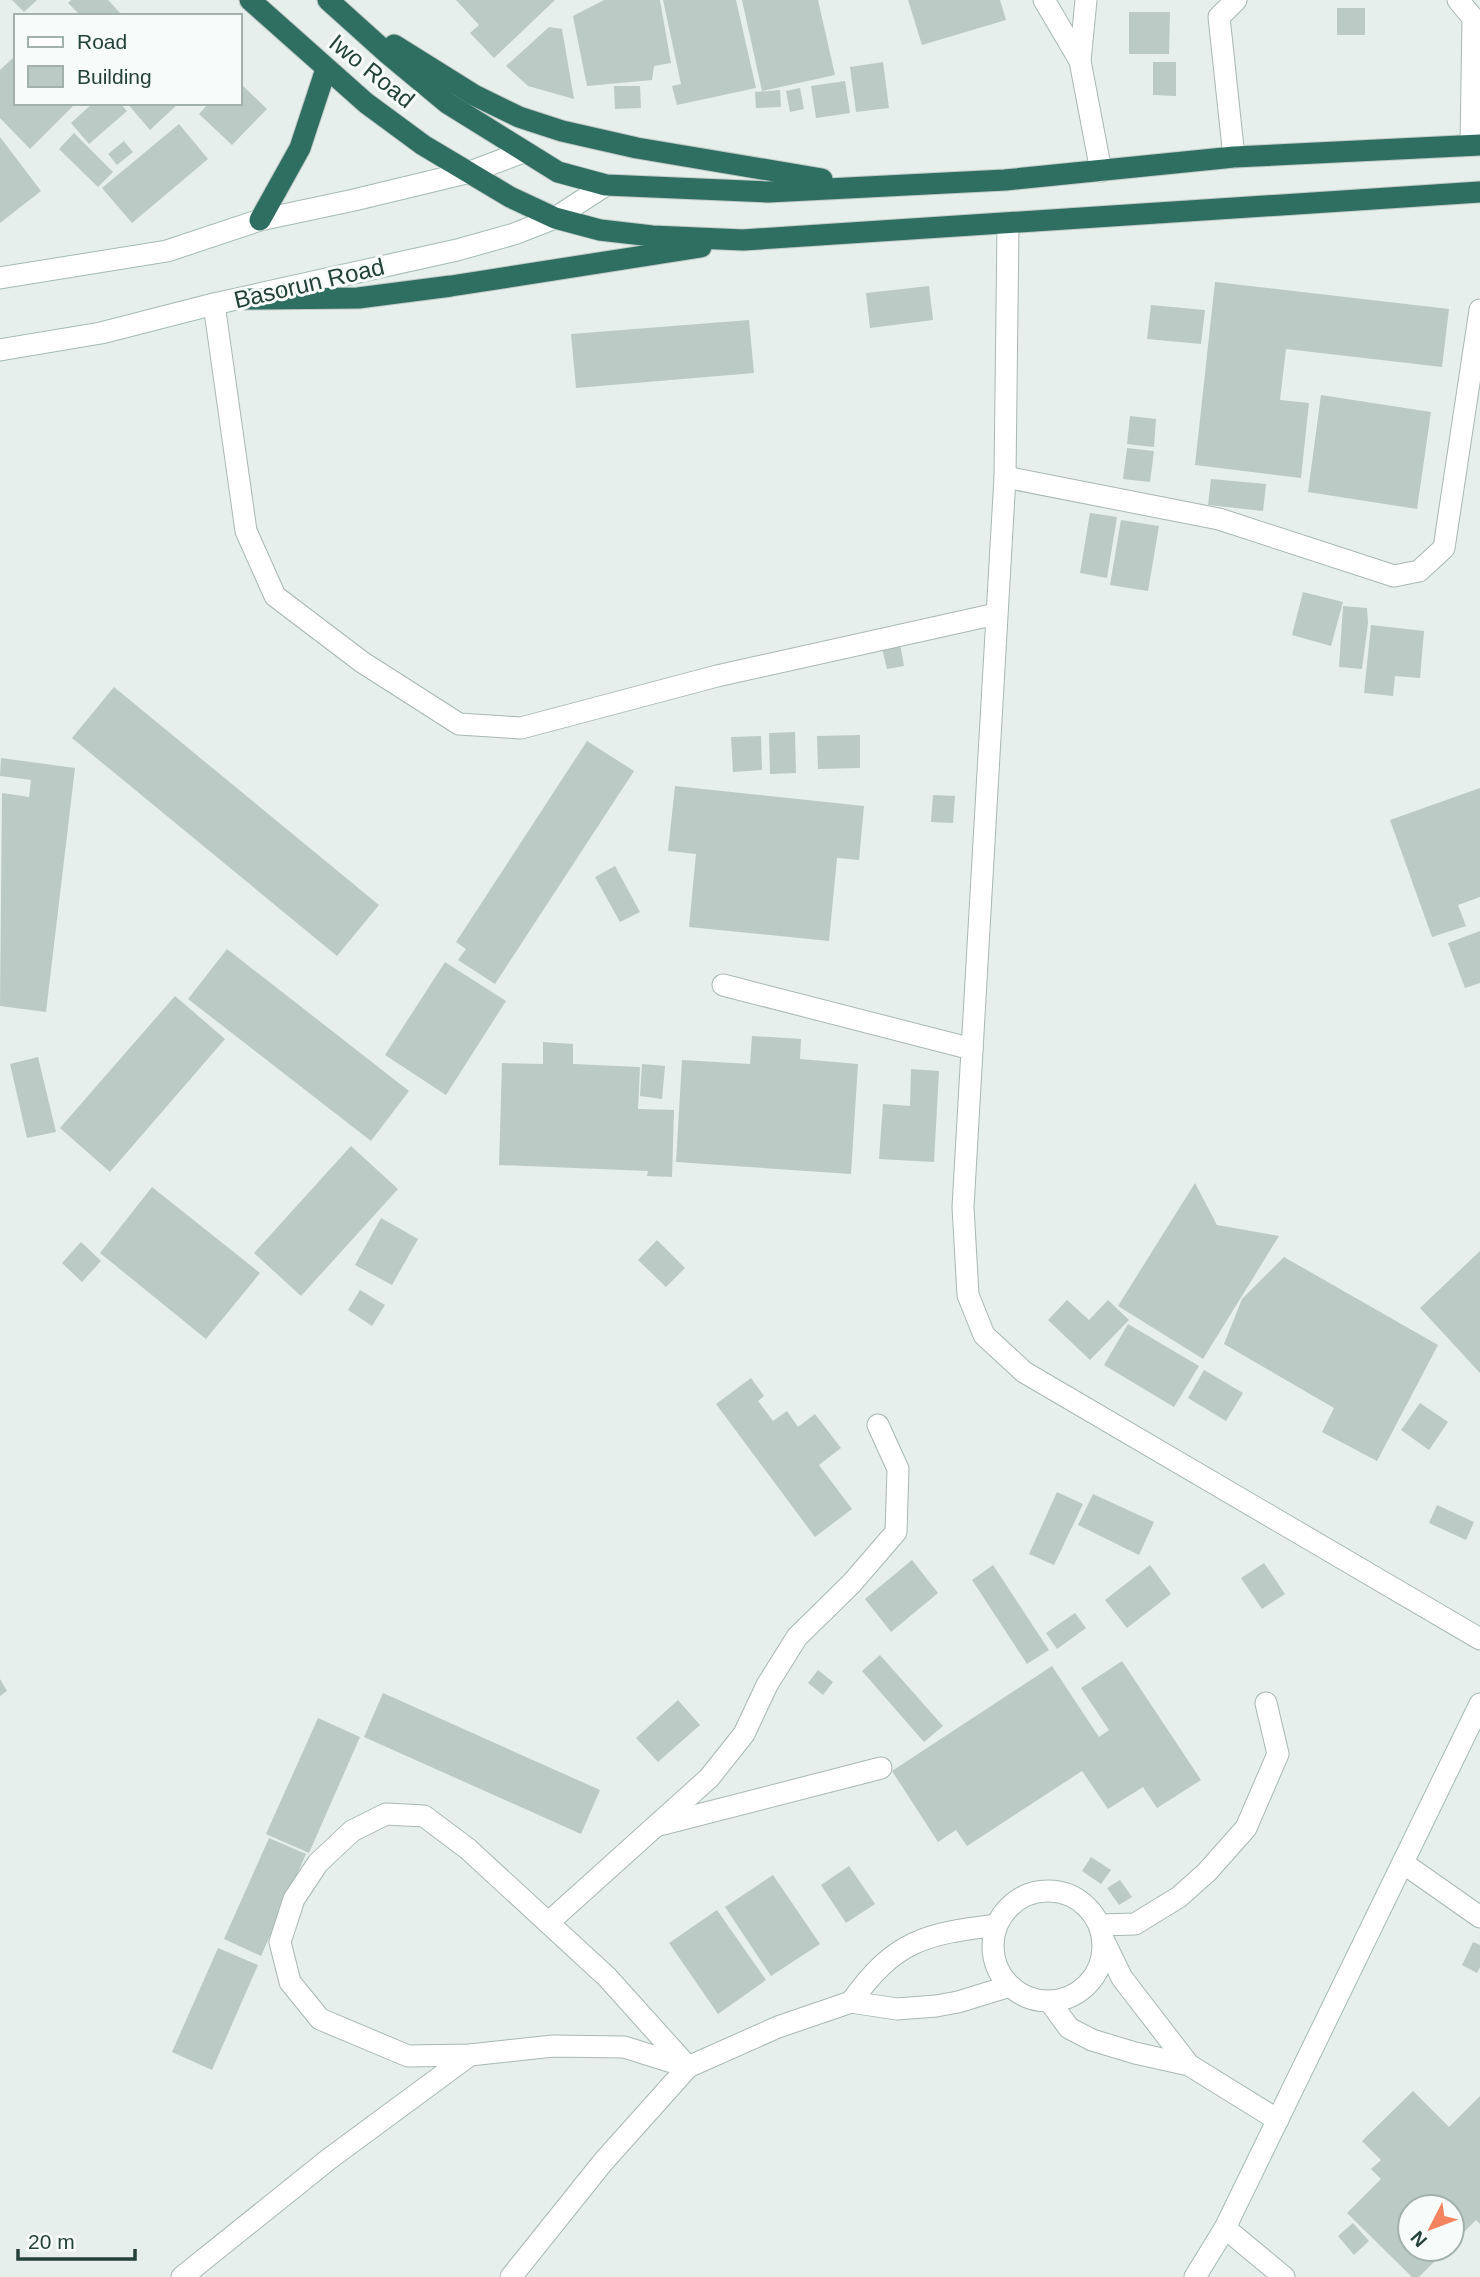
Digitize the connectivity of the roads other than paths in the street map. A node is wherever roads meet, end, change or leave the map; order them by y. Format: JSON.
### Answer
{"nodes":[{"id":1,"x":250,"y":0,"type":"edge"},
{"id":2,"x":1044,"y":0,"type":"edge"},
{"id":3,"x":1086,"y":0,"type":"edge"},
{"id":4,"x":1236,"y":0,"type":"edge"},
{"id":5,"x":1458,"y":0,"type":"edge"},
{"id":6,"x":335,"y":6,"type":"edge"},
{"id":7,"x":1218,"y":8,"type":"edge"},
{"id":8,"x":1080,"y":61,"type":"junction"},
{"id":9,"x":326,"y":69,"type":"junction"},
{"id":10,"x":1475,"y":145,"type":"edge"},
{"id":11,"x":523,"y":152,"type":"junction"},
{"id":12,"x":1234,"y":157,"type":"junction"},
{"id":13,"x":1101,"y":171,"type":"junction"},
{"id":14,"x":470,"y":172,"type":"junction"},
{"id":15,"x":606,"y":185,"type":"junction"},
{"id":16,"x":866,"y":186,"type":"junction"},
{"id":17,"x":1480,"y":192,"type":"edge"},
{"id":18,"x":555,"y":218,"type":"junction"},
{"id":19,"x":260,"y":220,"type":"junction"},
{"id":20,"x":1008,"y":223,"type":"junction"},
{"id":21,"x":743,"y":240,"type":"junction"},
{"id":22,"x":0,"y":278,"type":"edge"},
{"id":23,"x":245,"y":299,"type":"junction"},
{"id":24,"x":214,"y":304,"type":"junction"},
{"id":25,"x":1480,"y":310,"type":"edge"},
{"id":26,"x":0,"y":350,"type":"edge"},
{"id":27,"x":1005,"y":477,"type":"junction"},
{"id":28,"x":996,"y":614,"type":"junction"},
{"id":29,"x":723,"y":985,"type":"dead end"},
{"id":30,"x":972,"y":1049,"type":"junction"},
{"id":31,"x":878,"y":1425,"type":"dead end"},
{"id":32,"x":1480,"y":1639,"type":"edge"},
{"id":33,"x":1266,"y":1703,"type":"dead end"},
{"id":34,"x":1480,"y":1704,"type":"edge"},
{"id":35,"x":881,"y":1768,"type":"dead end"},
{"id":36,"x":654,"y":1826,"type":"junction"},
{"id":37,"x":1403,"y":1863,"type":"junction"},
{"id":38,"x":1480,"y":1916,"type":"edge"},
{"id":39,"x":549,"y":1922,"type":"junction"},
{"id":40,"x":997,"y":1925,"type":"junction"},
{"id":41,"x":1101,"y":1933,"type":"junction"},
{"id":42,"x":1010,"y":1986,"type":"junction"},
{"id":43,"x":851,"y":2002,"type":"junction"},
{"id":44,"x":1050,"y":2002,"type":"junction"},
{"id":45,"x":470,"y":2056,"type":"junction"},
{"id":46,"x":1189,"y":2065,"type":"junction"},
{"id":47,"x":688,"y":2067,"type":"junction"},
{"id":48,"x":1278,"y":2120,"type":"junction"},
{"id":49,"x":1225,"y":2228,"type":"junction"},
{"id":50,"x":182,"y":2277,"type":"edge"},
{"id":51,"x":511,"y":2277,"type":"edge"},
{"id":52,"x":1195,"y":2277,"type":"edge"},
{"id":53,"x":1284,"y":2277,"type":"edge"}],
"edges":[{"from":1,"to":9,"type":"highway","name":"Iwo Road"},
{"from":2,"to":8,"type":"street"},
{"from":3,"to":8,"type":"street"},
{"from":4,"to":7,"type":"street"},
{"from":5,"to":10,"type":"street"},
{"from":6,"to":11,"type":"highway","name":"Iwo Road"},
{"from":6,"to":16,"type":"highway"},
{"from":7,"to":12,"type":"street"},
{"from":8,"to":13,"type":"street"},
{"from":9,"to":14,"type":"highway","name":"Iwo Road"},
{"from":9,"to":19,"type":"highway"},
{"from":10,"to":12,"type":"highway"},
{"from":11,"to":14,"type":"street"},
{"from":11,"to":15,"type":"highway","name":"Iwo Road"},
{"from":12,"to":13,"type":"highway"},
{"from":13,"to":16,"type":"highway"},
{"from":14,"to":18,"type":"highway","name":"Iwo Road"},
{"from":14,"to":19,"type":"street"},
{"from":15,"to":16,"type":"highway","name":"Iwo Road"},
{"from":15,"to":18,"type":"street","name":"Basorun Road"},
{"from":17,"to":20,"type":"highway"},
{"from":18,"to":21,"type":"highway","name":"Iwo Road"},
{"from":18,"to":23,"type":"street","name":"Basorun Road"},
{"from":19,"to":22,"type":"street"},
{"from":20,"to":21,"type":"highway"},
{"from":20,"to":27,"type":"street"},
{"from":21,"to":23,"type":"highway"},
{"from":23,"to":24,"type":"street","name":"Basorun Road"},
{"from":24,"to":26,"type":"street","name":"Basorun Road"},
{"from":24,"to":28,"type":"street"},
{"from":25,"to":27,"type":"street"},
{"from":27,"to":28,"type":"street"},
{"from":28,"to":30,"type":"street"},
{"from":29,"to":30,"type":"street"},
{"from":30,"to":32,"type":"street"},
{"from":31,"to":36,"type":"street"},
{"from":33,"to":41,"type":"street"},
{"from":34,"to":37,"type":"street"},
{"from":35,"to":36,"type":"street"},
{"from":36,"to":39,"type":"street"},
{"from":37,"to":38,"type":"street"},
{"from":37,"to":48,"type":"street"},
{"from":39,"to":45,"type":"street"},
{"from":39,"to":47,"type":"street"},
{"from":40,"to":41,"type":"street"},
{"from":40,"to":42,"type":"street"},
{"from":40,"to":43,"type":"street"},
{"from":41,"to":44,"type":"street"},
{"from":41,"to":46,"type":"street"},
{"from":42,"to":43,"type":"street"},
{"from":42,"to":44,"type":"street"},
{"from":43,"to":47,"type":"street"},
{"from":44,"to":46,"type":"street"},
{"from":45,"to":47,"type":"street"},
{"from":45,"to":50,"type":"street"},
{"from":46,"to":48,"type":"street"},
{"from":47,"to":51,"type":"street"},
{"from":48,"to":49,"type":"street"},
{"from":49,"to":52,"type":"street"},
{"from":49,"to":53,"type":"street"}]}
